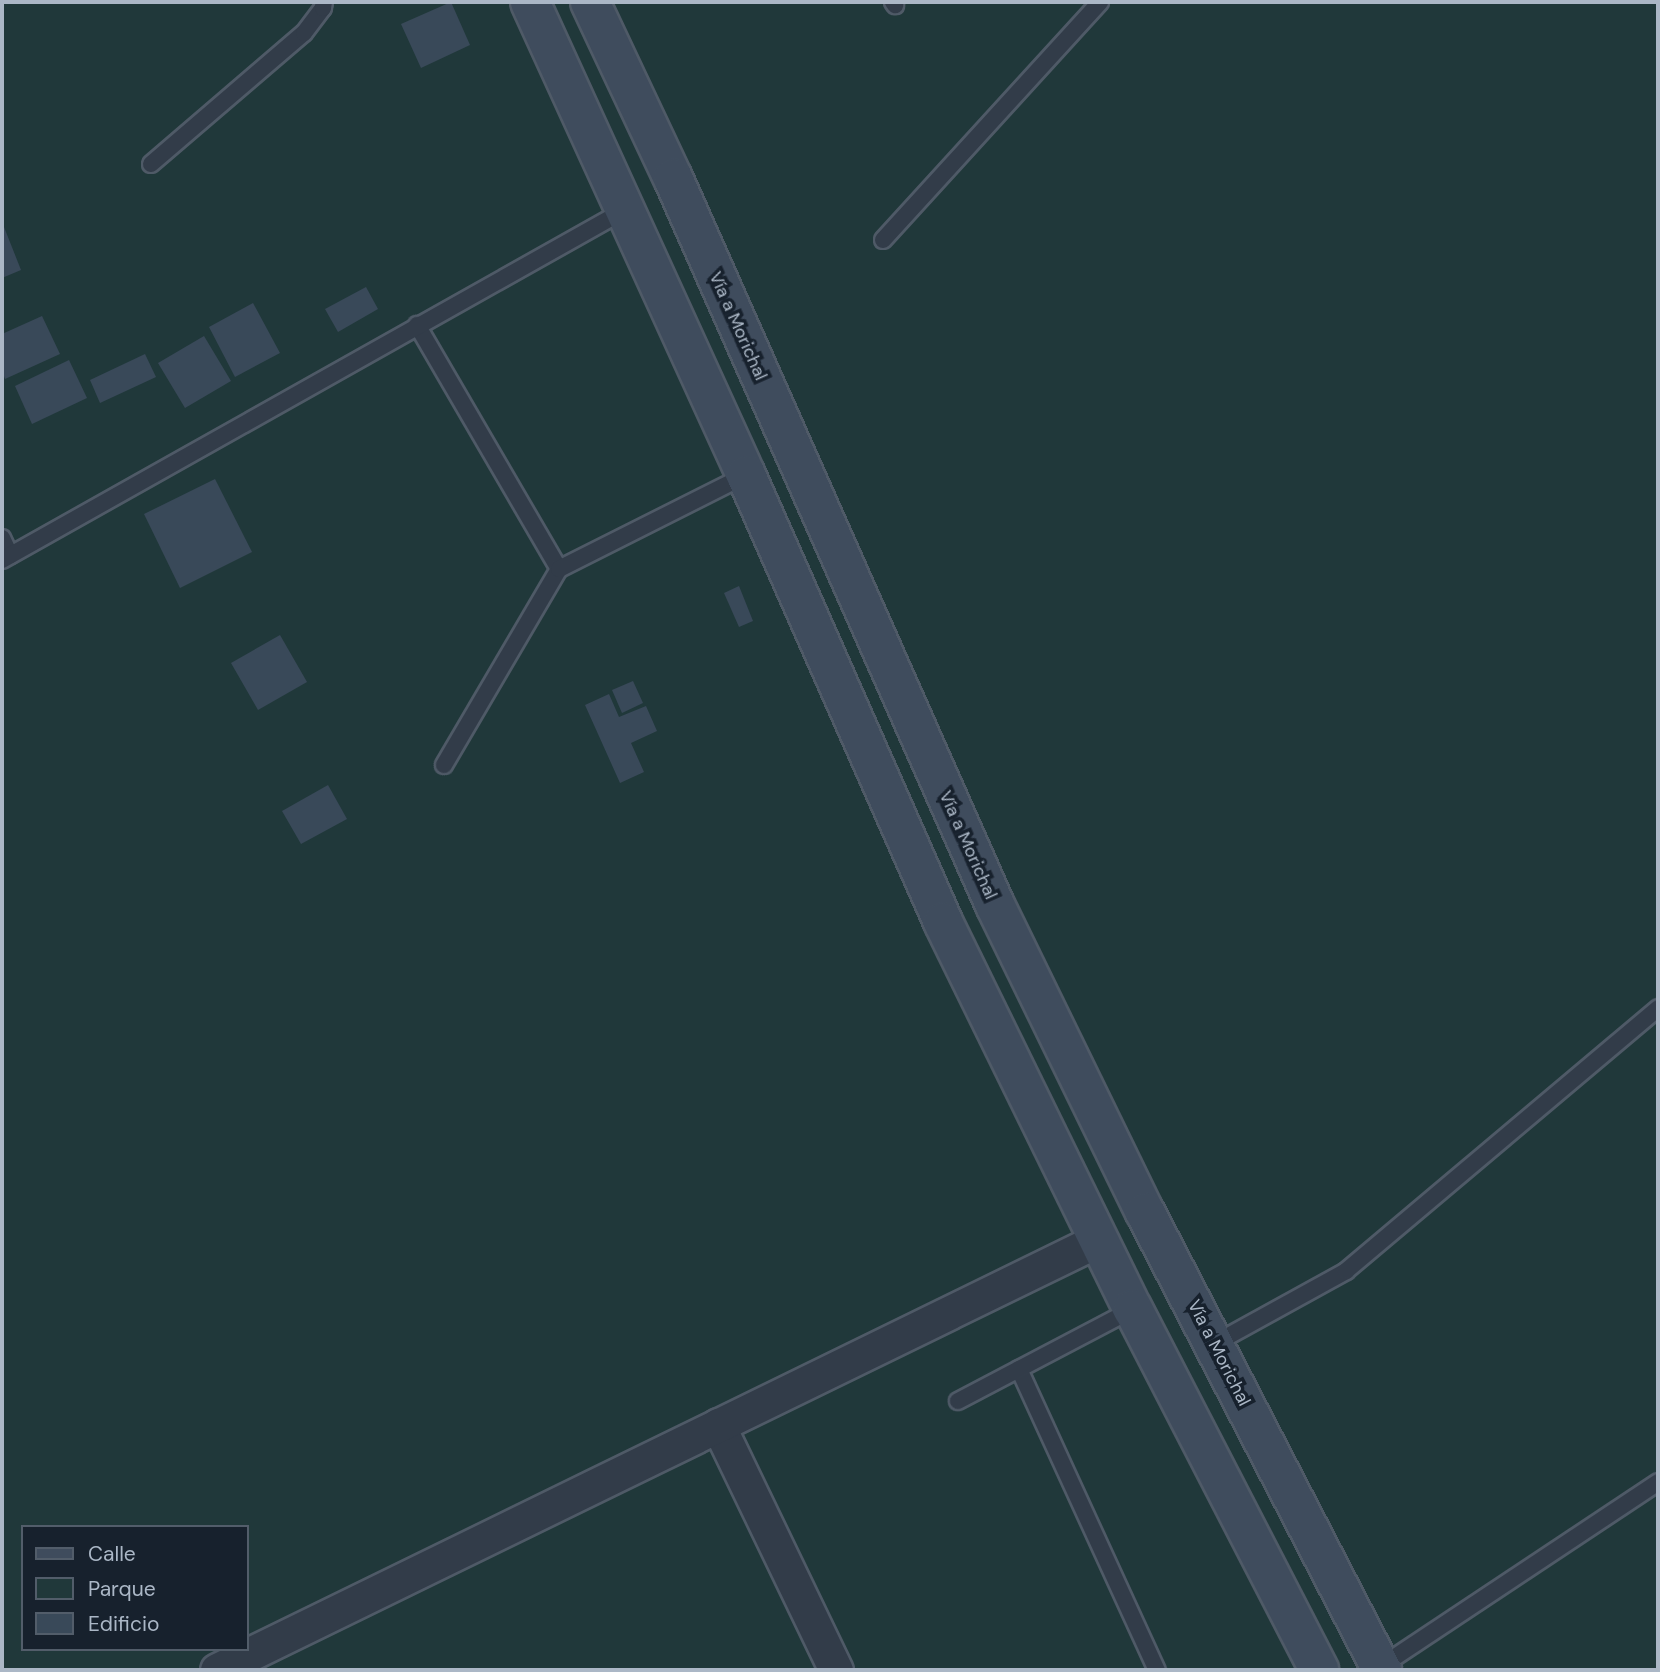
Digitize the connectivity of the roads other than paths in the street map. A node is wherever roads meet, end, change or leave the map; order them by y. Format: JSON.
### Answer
{"nodes":[{"id":1,"x":324,"y":2,"type":"edge"},
{"id":2,"x":530,"y":2,"type":"edge"},
{"id":3,"x":590,"y":2,"type":"edge"},
{"id":4,"x":1100,"y":2,"type":"edge"},
{"id":5,"x":151,"y":164,"type":"dead end"},
{"id":6,"x":625,"y":210,"type":"junction"},
{"id":7,"x":883,"y":240,"type":"dead end"},
{"id":8,"x":417,"y":325,"type":"junction"},
{"id":9,"x":746,"y":475,"type":"junction"},
{"id":10,"x":2,"y":538,"type":"edge"},
{"id":11,"x":6,"y":558,"type":"edge"},
{"id":12,"x":559,"y":569,"type":"junction"},
{"id":13,"x":444,"y":765,"type":"dead end"},
{"id":14,"x":1658,"y":1007,"type":"edge"},
{"id":15,"x":1098,"y":1240,"type":"junction"},
{"id":16,"x":1133,"y":1309,"type":"junction"},
{"id":17,"x":1214,"y":1344,"type":"junction"},
{"id":18,"x":1019,"y":1369,"type":"junction"},
{"id":19,"x":958,"y":1401,"type":"dead end"},
{"id":20,"x":718,"y":1425,"type":"junction"},
{"id":21,"x":1658,"y":1482,"type":"edge"},
{"id":22,"x":1381,"y":1669,"type":"edge"},
{"id":23,"x":217,"y":1670,"type":"edge"},
{"id":24,"x":836,"y":1670,"type":"edge"},
{"id":25,"x":1157,"y":1670,"type":"edge"},
{"id":26,"x":1319,"y":1670,"type":"edge"}],
"edges":[{"from":1,"to":5,"type":"lane"},
{"from":2,"to":6,"type":"street"},
{"from":3,"to":17,"type":"street","name":"Vía a Morichal"},
{"from":4,"to":7,"type":"lane"},
{"from":6,"to":8,"type":"lane"},
{"from":6,"to":9,"type":"street"},
{"from":8,"to":11,"type":"lane"},
{"from":8,"to":12,"type":"lane"},
{"from":9,"to":12,"type":"lane"},
{"from":9,"to":15,"type":"street"},
{"from":10,"to":11,"type":"lane"},
{"from":12,"to":13,"type":"lane"},
{"from":14,"to":17,"type":"lane"},
{"from":15,"to":16,"type":"street"},
{"from":15,"to":20,"type":"street"},
{"from":16,"to":18,"type":"lane"},
{"from":16,"to":26,"type":"street"},
{"from":17,"to":22,"type":"street","name":"Vía a Morichal"},
{"from":18,"to":19,"type":"lane"},
{"from":18,"to":25,"type":"lane"},
{"from":20,"to":23,"type":"street"},
{"from":20,"to":24,"type":"street"},
{"from":21,"to":22,"type":"lane"}]}
